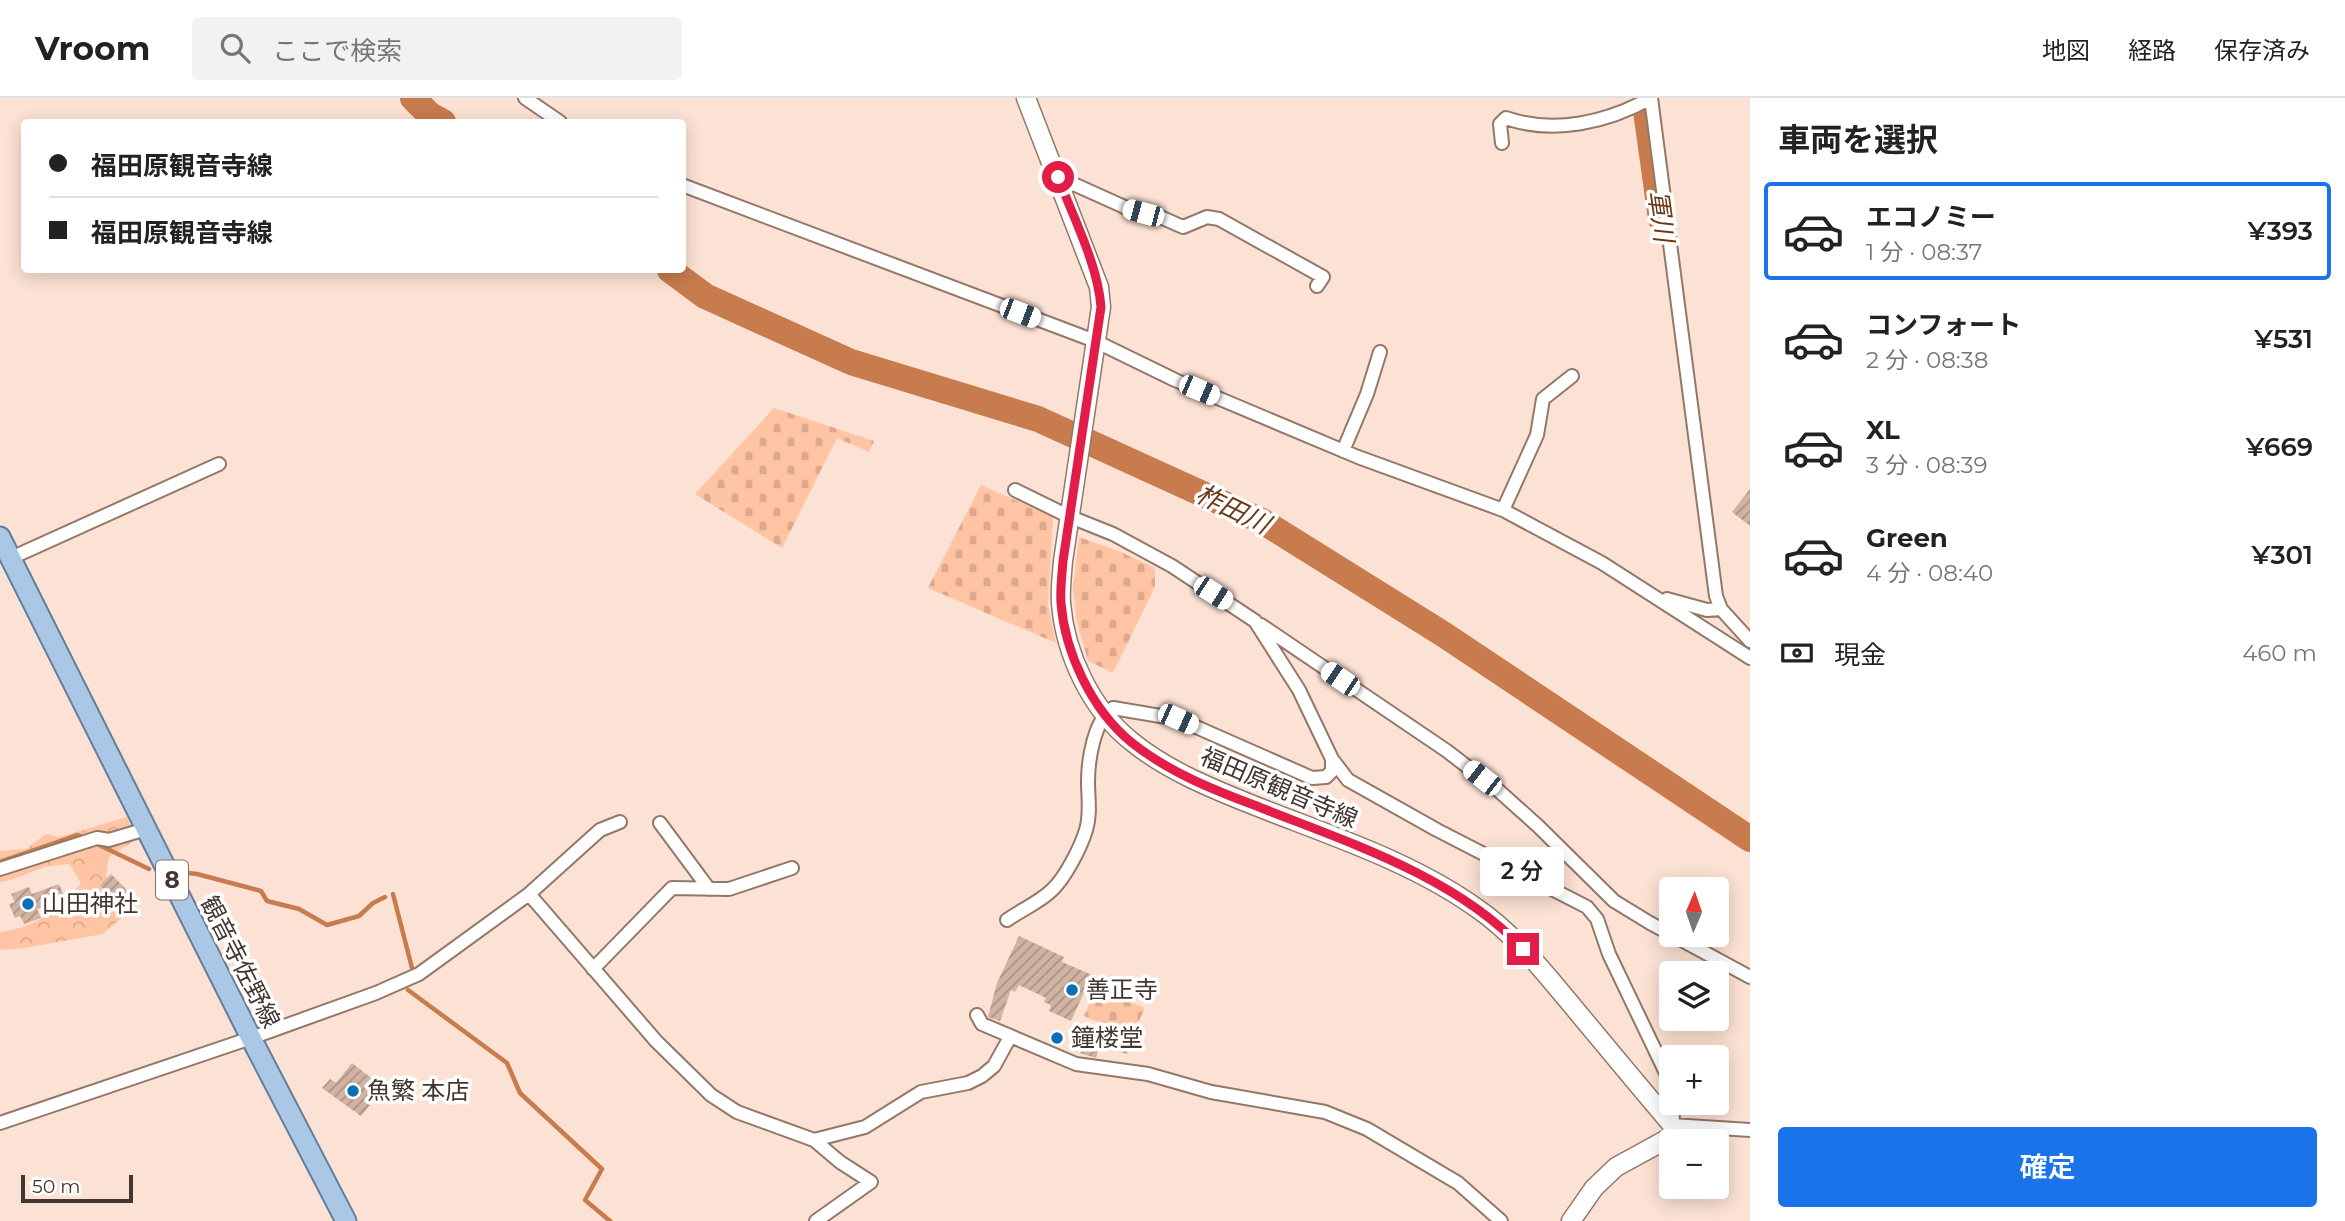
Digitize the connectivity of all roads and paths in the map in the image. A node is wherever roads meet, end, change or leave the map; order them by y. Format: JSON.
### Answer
{"nodes":[{"id":1,"x":525,"y":98,"type":"edge"},
{"id":2,"x":1026,"y":98,"type":"edge"},
{"id":3,"x":1651,"y":98,"type":"edge"},
{"id":4,"x":556,"y":119,"type":"edge"},
{"id":5,"x":1502,"y":142,"type":"dead end"},
{"id":6,"x":1058,"y":177,"type":"junction"},
{"id":7,"x":686,"y":187,"type":"edge"},
{"id":8,"x":1317,"y":286,"type":"dead end"},
{"id":9,"x":1095,"y":341,"type":"junction"},
{"id":10,"x":1380,"y":352,"type":"dead end"},
{"id":11,"x":1572,"y":376,"type":"dead end"},
{"id":12,"x":1343,"y":451,"type":"junction"},
{"id":13,"x":219,"y":464,"type":"dead end"},
{"id":14,"x":1015,"y":490,"type":"dead end"},
{"id":15,"x":1503,"y":510,"type":"junction"},
{"id":16,"x":1068,"y":516,"type":"junction"},
{"id":17,"x":0,"y":537,"type":"edge"},
{"id":18,"x":11,"y":558,"type":"junction"},
{"id":19,"x":1655,"y":596,"type":"junction"},
{"id":20,"x":1721,"y":609,"type":"junction"},
{"id":21,"x":1255,"y":621,"type":"junction"},
{"id":22,"x":1750,"y":641,"type":"edge"},
{"id":23,"x":1750,"y":659,"type":"edge"},
{"id":24,"x":1105,"y":713,"type":"junction"},
{"id":25,"x":1332,"y":759,"type":"junction"},
{"id":26,"x":620,"y":822,"type":"dead end"},
{"id":27,"x":660,"y":823,"type":"dead end"},
{"id":28,"x":146,"y":829,"type":"junction"},
{"id":29,"x":792,"y":868,"type":"dead end"},
{"id":30,"x":0,"y":869,"type":"edge"},
{"id":31,"x":709,"y":888,"type":"junction"},
{"id":32,"x":529,"y":894,"type":"junction"},
{"id":33,"x":1614,"y":901,"type":"junction"},
{"id":34,"x":1597,"y":919,"type":"junction"},
{"id":35,"x":1007,"y":920,"type":"dead end"},
{"id":36,"x":593,"y":969,"type":"junction"},
{"id":37,"x":1750,"y":977,"type":"edge"},
{"id":38,"x":977,"y":1015,"type":"dead end"},
{"id":39,"x":1010,"y":1037,"type":"junction"},
{"id":40,"x":251,"y":1038,"type":"junction"},
{"id":41,"x":1659,"y":1058,"type":"edge"},
{"id":42,"x":1673,"y":1115,"type":"edge"},
{"id":43,"x":0,"y":1123,"type":"edge"},
{"id":44,"x":1672,"y":1125,"type":"junction"},
{"id":45,"x":1750,"y":1130,"type":"edge"},
{"id":46,"x":814,"y":1140,"type":"junction"},
{"id":47,"x":346,"y":1221,"type":"edge"},
{"id":48,"x":816,"y":1221,"type":"edge"},
{"id":49,"x":1501,"y":1221,"type":"edge"},
{"id":50,"x":1571,"y":1221,"type":"edge"}],
"edges":[{"from":1,"to":4,"type":"street"},
{"from":2,"to":6,"type":"main road","name":"福田原観音寺線"},
{"from":3,"to":5,"type":"street"},
{"from":3,"to":20,"type":"street"},
{"from":6,"to":8,"type":"street"},
{"from":6,"to":9,"type":"main road","name":"福田原観音寺線"},
{"from":7,"to":9,"type":"street"},
{"from":9,"to":12,"type":"street"},
{"from":9,"to":16,"type":"main road","name":"福田原観音寺線"},
{"from":10,"to":12,"type":"street"},
{"from":11,"to":15,"type":"street"},
{"from":12,"to":15,"type":"street"},
{"from":13,"to":18,"type":"street"},
{"from":14,"to":16,"type":"street"},
{"from":15,"to":19,"type":"street"},
{"from":16,"to":21,"type":"street"},
{"from":16,"to":24,"type":"main road","name":"福田原観音寺線"},
{"from":17,"to":18,"type":"main road","name":"観音寺佐野線","number":"8"},
{"from":18,"to":28,"type":"main road","name":"観音寺佐野線","number":"8"},
{"from":19,"to":20,"type":"street"},
{"from":19,"to":23,"type":"street"},
{"from":20,"to":22,"type":"street"},
{"from":21,"to":25,"type":"street"},
{"from":21,"to":33,"type":"street"},
{"from":24,"to":25,"type":"street"},
{"from":24,"to":35,"type":"street"},
{"from":24,"to":44,"type":"main road","name":"福田原観音寺線"},
{"from":25,"to":34,"type":"street"},
{"from":26,"to":32,"type":"street"},
{"from":27,"to":31,"type":"street"},
{"from":28,"to":30,"type":"street"},
{"from":28,"to":40,"type":"main road","name":"観音寺佐野線","number":"8"},
{"from":29,"to":31,"type":"street"},
{"from":31,"to":36,"type":"street"},
{"from":32,"to":36,"type":"street"},
{"from":32,"to":40,"type":"street"},
{"from":33,"to":34,"type":"street"},
{"from":33,"to":37,"type":"street"},
{"from":34,"to":41,"type":"street"},
{"from":36,"to":46,"type":"street"},
{"from":38,"to":39,"type":"street"},
{"from":39,"to":46,"type":"street"},
{"from":39,"to":49,"type":"street"},
{"from":40,"to":43,"type":"street"},
{"from":40,"to":47,"type":"main road","name":"観音寺佐野線","number":"8"},
{"from":42,"to":44,"type":"street"},
{"from":44,"to":45,"type":"street"},
{"from":44,"to":50,"type":"main road"},
{"from":46,"to":48,"type":"street"}]}
